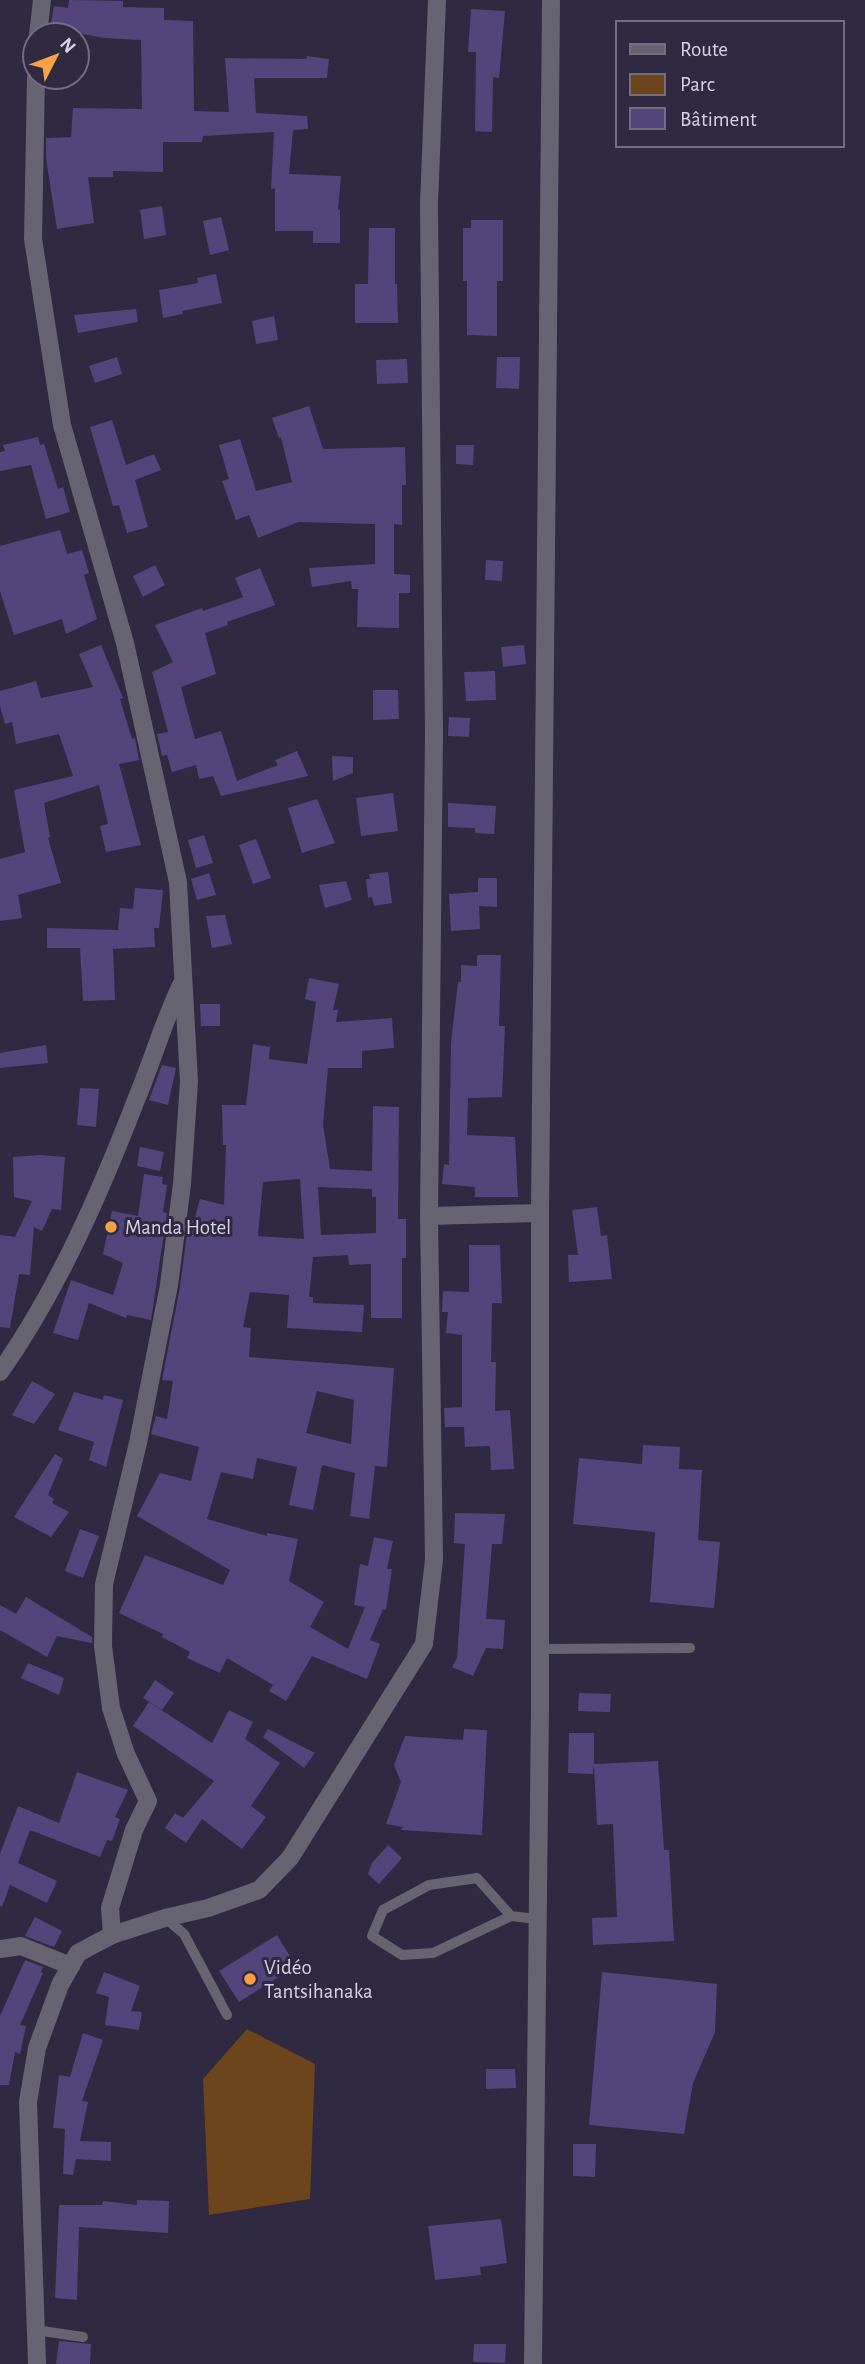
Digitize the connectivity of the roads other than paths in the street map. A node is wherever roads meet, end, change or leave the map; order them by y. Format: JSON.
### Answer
{"nodes":[{"id":1,"x":42,"y":0,"type":"edge"},
{"id":2,"x":437,"y":0,"type":"edge"},
{"id":3,"x":551,"y":0,"type":"edge"},
{"id":4,"x":40,"y":21,"type":"edge"},
{"id":5,"x":36,"y":91,"type":"edge"},
{"id":6,"x":182,"y":982,"type":"junction"},
{"id":7,"x":540,"y":1213,"type":"junction"},
{"id":8,"x":429,"y":1216,"type":"junction"},
{"id":9,"x":0,"y":1372,"type":"edge"},
{"id":10,"x":690,"y":1647,"type":"dead end"},
{"id":11,"x":540,"y":1649,"type":"junction"},
{"id":12,"x":511,"y":1916,"type":"junction"},
{"id":13,"x":165,"y":1918,"type":"junction"},
{"id":14,"x":537,"y":1919,"type":"junction"},
{"id":15,"x":112,"y":1935,"type":"junction"},
{"id":16,"x":0,"y":1949,"type":"edge"},
{"id":17,"x":71,"y":1966,"type":"junction"},
{"id":18,"x":227,"y":2015,"type":"dead end"},
{"id":19,"x":35,"y":2330,"type":"junction"},
{"id":20,"x":83,"y":2337,"type":"dead end"},
{"id":21,"x":37,"y":2364,"type":"edge"},
{"id":22,"x":533,"y":2364,"type":"edge"}],
"edges":[{"from":1,"to":4,"type":"street"},
{"from":2,"to":8,"type":"street"},
{"from":3,"to":7,"type":"street"},
{"from":5,"to":6,"type":"street"},
{"from":6,"to":9,"type":"street"},
{"from":6,"to":15,"type":"street"},
{"from":7,"to":8,"type":"street"},
{"from":7,"to":11,"type":"street"},
{"from":8,"to":13,"type":"street"},
{"from":10,"to":11,"type":"lane"},
{"from":11,"to":14,"type":"street"},
{"from":12,"to":12,"type":"lane"},
{"from":12,"to":14,"type":"lane"},
{"from":13,"to":15,"type":"street"},
{"from":13,"to":18,"type":"lane"},
{"from":14,"to":22,"type":"street"},
{"from":15,"to":17,"type":"street"},
{"from":16,"to":17,"type":"street"},
{"from":17,"to":19,"type":"street"},
{"from":19,"to":20,"type":"lane"},
{"from":19,"to":21,"type":"street"}]}
